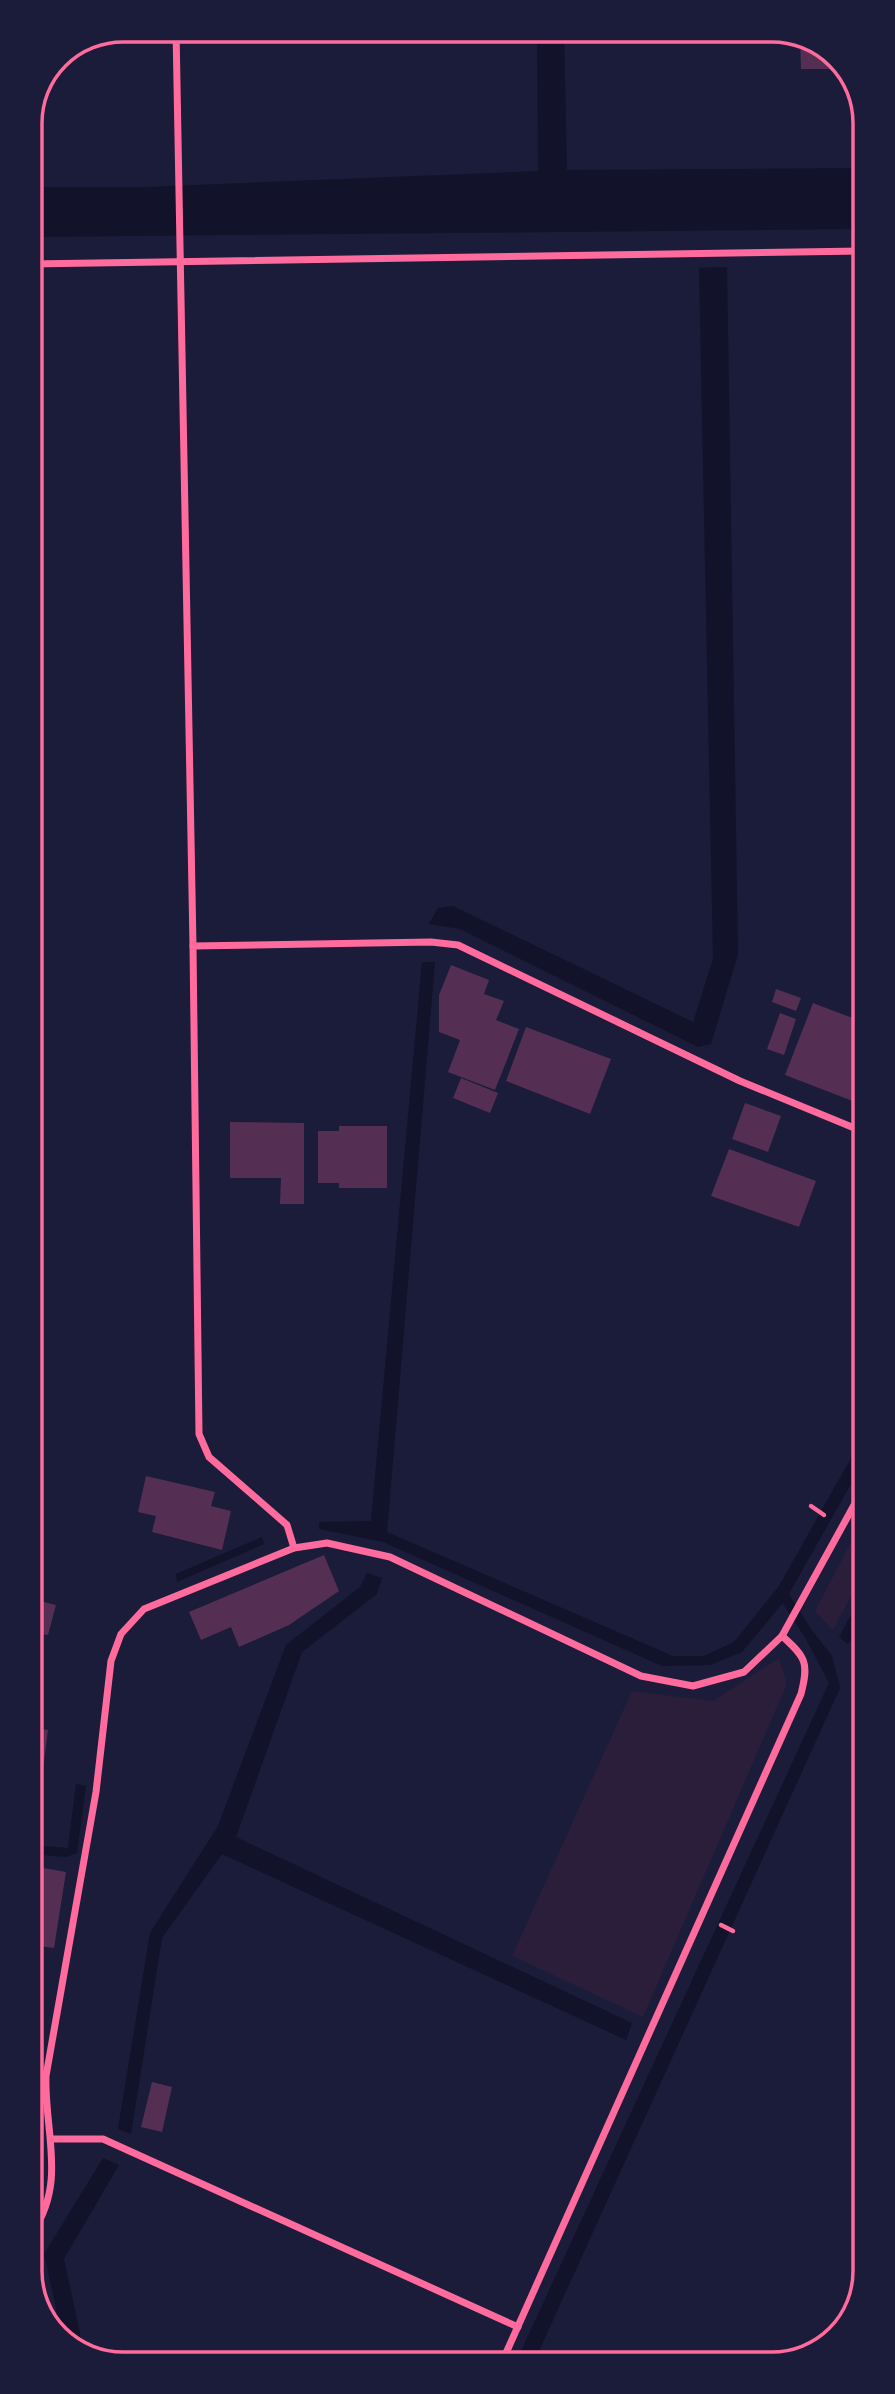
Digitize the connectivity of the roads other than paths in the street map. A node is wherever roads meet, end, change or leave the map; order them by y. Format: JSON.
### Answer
{"nodes":[{"id":1,"x":176,"y":42,"type":"edge"},
{"id":2,"x":853,"y":251,"type":"edge"},
{"id":3,"x":179,"y":262,"type":"junction"},
{"id":4,"x":42,"y":264,"type":"edge"},
{"id":5,"x":193,"y":946,"type":"junction"},
{"id":6,"x":853,"y":1128,"type":"edge"},
{"id":7,"x":853,"y":1507,"type":"edge"},
{"id":8,"x":294,"y":1548,"type":"junction"},
{"id":9,"x":782,"y":1636,"type":"junction"},
{"id":10,"x":42,"y":2100,"type":"edge"},
{"id":11,"x":45,"y":2101,"type":"junction"},
{"id":12,"x":53,"y":2139,"type":"junction"},
{"id":13,"x":42,"y":2213,"type":"edge"},
{"id":14,"x":518,"y":2326,"type":"junction"},
{"id":15,"x":506,"y":2352,"type":"edge"}],
"edges":[{"from":1,"to":3,"type":"street"},
{"from":2,"to":3,"type":"street"},
{"from":3,"to":4,"type":"street"},
{"from":3,"to":5,"type":"street"},
{"from":5,"to":6,"type":"street"},
{"from":5,"to":8,"type":"street"},
{"from":7,"to":9,"type":"street"},
{"from":8,"to":9,"type":"street"},
{"from":8,"to":11,"type":"street"},
{"from":9,"to":14,"type":"street"},
{"from":10,"to":11,"type":"street"},
{"from":11,"to":12,"type":"street"},
{"from":12,"to":13,"type":"street"},
{"from":12,"to":14,"type":"street"},
{"from":14,"to":15,"type":"street"}]}
